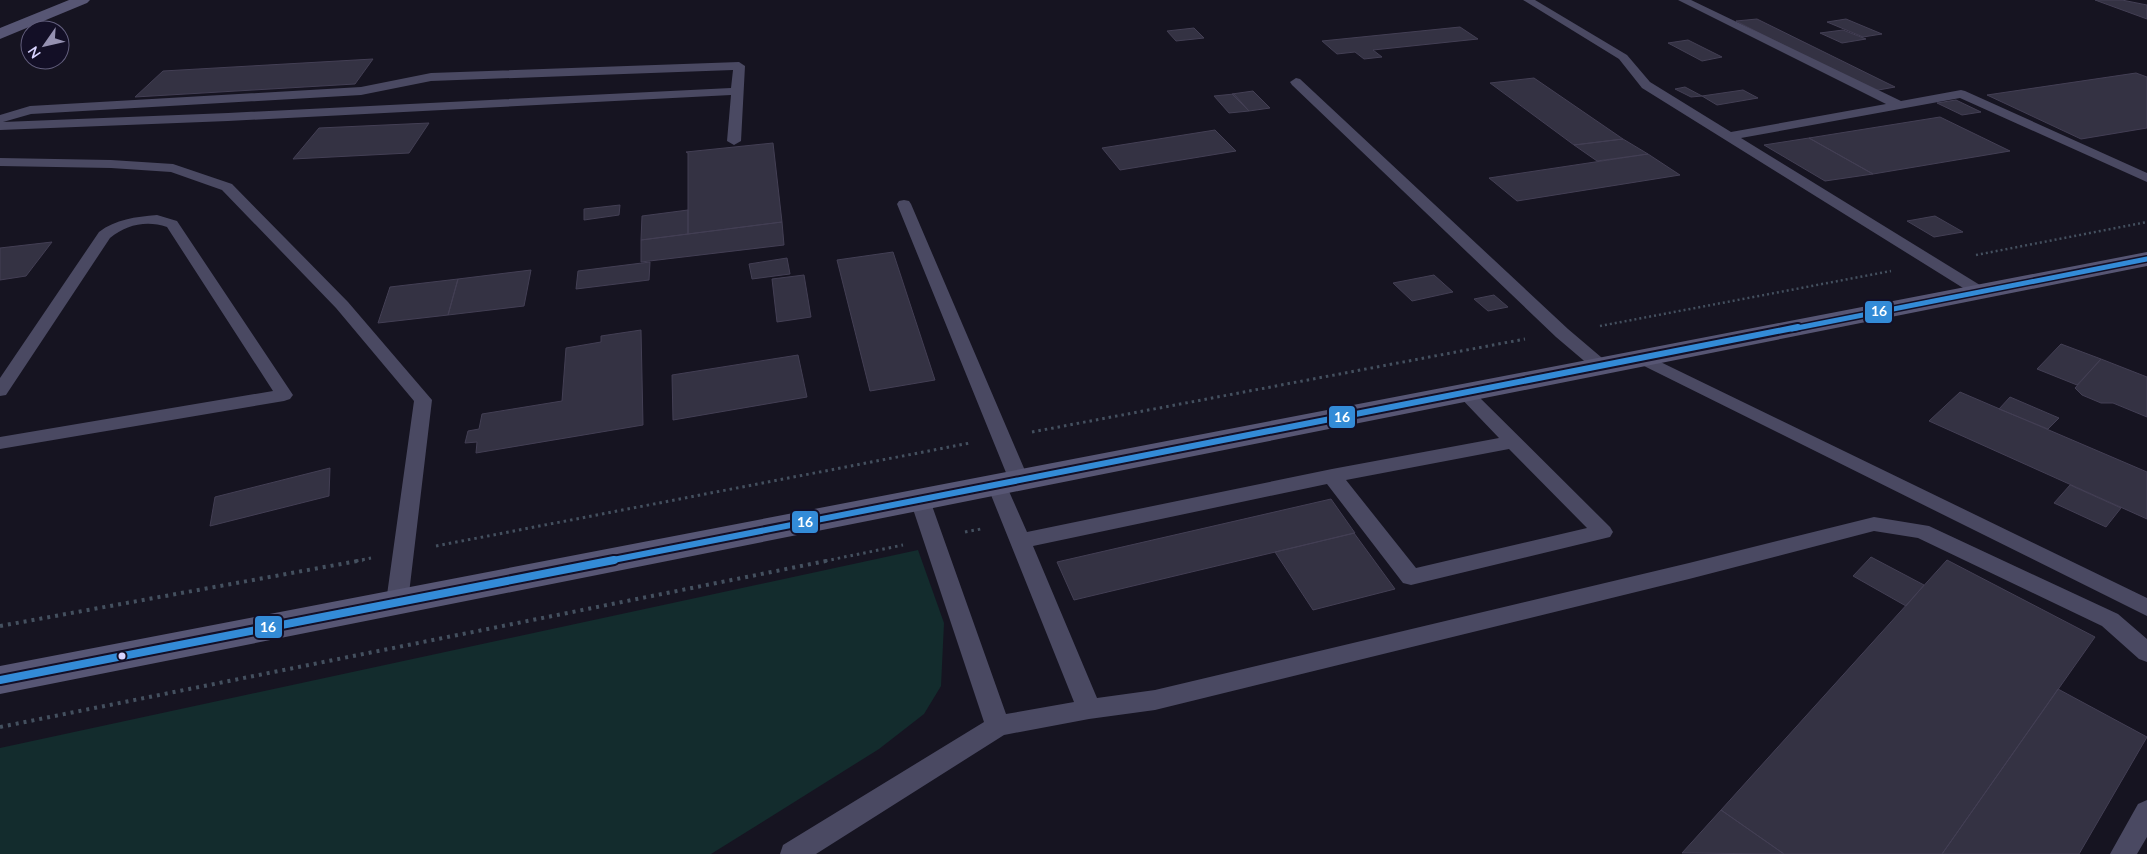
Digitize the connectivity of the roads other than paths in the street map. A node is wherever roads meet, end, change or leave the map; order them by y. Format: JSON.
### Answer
{"nodes":[{"id":1,"x":82,"y":0,"type":"edge"},
{"id":2,"x":1528,"y":0,"type":"edge"},
{"id":3,"x":1683,"y":0,"type":"edge"},
{"id":4,"x":0,"y":34,"type":"edge"},
{"id":5,"x":1296,"y":82,"type":"dead end"},
{"id":6,"x":738,"y":91,"type":"junction"},
{"id":7,"x":1899,"y":105,"type":"junction"},
{"id":8,"x":0,"y":120,"type":"edge"},
{"id":9,"x":0,"y":126,"type":"edge"},
{"id":10,"x":1729,"y":136,"type":"junction"},
{"id":11,"x":734,"y":140,"type":"dead end"},
{"id":12,"x":0,"y":162,"type":"edge"},
{"id":13,"x":2147,"y":178,"type":"edge"},
{"id":14,"x":904,"y":204,"type":"dead end"},
{"id":15,"x":2147,"y":259,"type":"edge"},
{"id":16,"x":1982,"y":293,"type":"junction"},
{"id":17,"x":1644,"y":359,"type":"junction"},
{"id":18,"x":1602,"y":367,"type":"junction"},
{"id":19,"x":0,"y":391,"type":"edge"},
{"id":20,"x":1465,"y":394,"type":"junction"},
{"id":21,"x":1513,"y":442,"type":"junction"},
{"id":22,"x":0,"y":443,"type":"edge"},
{"id":23,"x":1332,"y":476,"type":"junction"},
{"id":24,"x":1008,"y":483,"type":"junction"},
{"id":25,"x":920,"y":500,"type":"junction"},
{"id":26,"x":1021,"y":541,"type":"junction"},
{"id":27,"x":397,"y":602,"type":"junction"},
{"id":28,"x":2147,"y":608,"type":"edge"},
{"id":29,"x":2147,"y":653,"type":"edge"},
{"id":30,"x":0,"y":680,"type":"edge"},
{"id":31,"x":1089,"y":709,"type":"junction"},
{"id":32,"x":998,"y":726,"type":"junction"},
{"id":33,"x":2147,"y":812,"type":"edge"},
{"id":34,"x":793,"y":854,"type":"edge"},
{"id":35,"x":2123,"y":854,"type":"edge"}],
"edges":[{"from":1,"to":4,"type":"street"},
{"from":2,"to":10,"type":"lane"},
{"from":3,"to":7,"type":"lane"},
{"from":5,"to":18,"type":"lane"},
{"from":6,"to":8,"type":"lane"},
{"from":6,"to":9,"type":"lane"},
{"from":6,"to":11,"type":"lane"},
{"from":7,"to":10,"type":"lane"},
{"from":7,"to":13,"type":"lane"},
{"from":10,"to":16,"type":"lane"},
{"from":12,"to":27,"type":"lane"},
{"from":14,"to":24,"type":"lane"},
{"from":15,"to":16,"type":"street"},
{"from":16,"to":17,"type":"street"},
{"from":17,"to":18,"type":"street"},
{"from":17,"to":28,"type":"lane"},
{"from":18,"to":20,"type":"street"},
{"from":19,"to":22,"type":"lane"},
{"from":20,"to":21,"type":"lane"},
{"from":20,"to":24,"type":"street"},
{"from":21,"to":23,"type":"lane"},
{"from":21,"to":23,"type":"lane"},
{"from":23,"to":26,"type":"lane"},
{"from":24,"to":25,"type":"street"},
{"from":24,"to":26,"type":"lane"},
{"from":25,"to":27,"type":"street"},
{"from":25,"to":32,"type":"lane"},
{"from":26,"to":31,"type":"lane"},
{"from":27,"to":30,"type":"street"},
{"from":29,"to":31,"type":"lane"},
{"from":31,"to":32,"type":"lane"},
{"from":32,"to":34,"type":"lane"},
{"from":33,"to":35,"type":"lane"}]}
